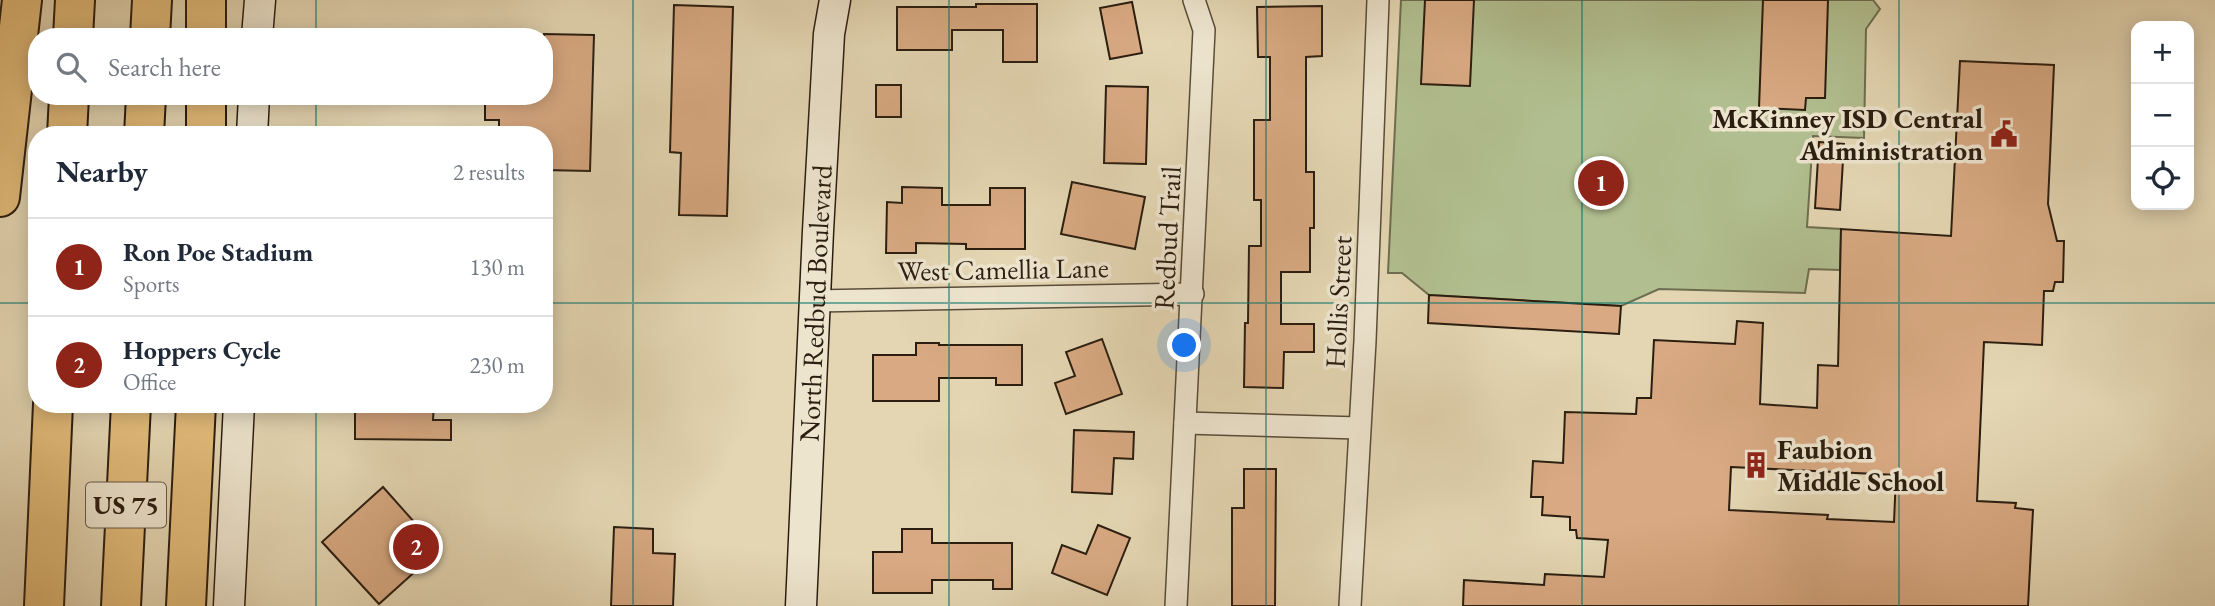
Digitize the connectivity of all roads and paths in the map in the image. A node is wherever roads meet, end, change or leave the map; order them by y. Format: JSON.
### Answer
{"nodes":[{"id":1,"x":22,"y":0,"type":"edge"},
{"id":2,"x":75,"y":0,"type":"edge"},
{"id":3,"x":152,"y":0,"type":"edge"},
{"id":4,"x":206,"y":0,"type":"edge"},
{"id":5,"x":260,"y":0,"type":"edge"},
{"id":6,"x":835,"y":0,"type":"edge"},
{"id":7,"x":1194,"y":0,"type":"edge"},
{"id":8,"x":1378,"y":0,"type":"edge"},
{"id":9,"x":73,"y":28,"type":"edge"},
{"id":10,"x":150,"y":28,"type":"edge"},
{"id":11,"x":206,"y":28,"type":"edge"},
{"id":12,"x":258,"y":28,"type":"edge"},
{"id":13,"x":69,"y":105,"type":"edge"},
{"id":14,"x":146,"y":105,"type":"edge"},
{"id":15,"x":206,"y":105,"type":"edge"},
{"id":16,"x":254,"y":105,"type":"edge"},
{"id":17,"x":67,"y":126,"type":"edge"},
{"id":18,"x":144,"y":126,"type":"edge"},
{"id":19,"x":206,"y":126,"type":"edge"},
{"id":20,"x":252,"y":126,"type":"edge"},
{"id":21,"x":0,"y":197,"type":"edge"},
{"id":22,"x":1193,"y":294,"type":"junction"},
{"id":23,"x":814,"y":301,"type":"junction"},
{"id":24,"x":53,"y":413,"type":"edge"},
{"id":25,"x":131,"y":413,"type":"edge"},
{"id":26,"x":196,"y":413,"type":"edge"},
{"id":27,"x":239,"y":413,"type":"edge"},
{"id":28,"x":1185,"y":423,"type":"junction"},
{"id":29,"x":1359,"y":428,"type":"junction"},
{"id":30,"x":44,"y":606,"type":"edge"},
{"id":31,"x":121,"y":606,"type":"edge"},
{"id":32,"x":186,"y":606,"type":"edge"},
{"id":33,"x":229,"y":606,"type":"edge"},
{"id":34,"x":801,"y":606,"type":"edge"},
{"id":35,"x":1176,"y":606,"type":"edge"},
{"id":36,"x":1350,"y":606,"type":"edge"}],
"edges":[{"from":1,"to":21,"type":"highway"},
{"from":2,"to":9,"type":"highway"},
{"from":3,"to":10,"type":"highway"},
{"from":4,"to":11,"type":"highway"},
{"from":5,"to":12,"type":"street"},
{"from":6,"to":23,"type":"street","name":"North Redbud Boulevard"},
{"from":7,"to":22,"type":"street","name":"Redbud Trail"},
{"from":8,"to":29,"type":"street","name":"Hollis Street"},
{"from":13,"to":17,"type":"highway"},
{"from":14,"to":18,"type":"highway"},
{"from":15,"to":19,"type":"highway"},
{"from":16,"to":20,"type":"street"},
{"from":22,"to":23,"type":"street","name":"West Camellia Lane"},
{"from":22,"to":28,"type":"street","name":"Redbud Trail"},
{"from":23,"to":34,"type":"street","name":"North Redbud Boulevard"},
{"from":24,"to":30,"type":"highway","number":"US 75"},
{"from":25,"to":31,"type":"highway","number":"US 75"},
{"from":26,"to":32,"type":"highway"},
{"from":27,"to":33,"type":"street"},
{"from":28,"to":29,"type":"street"},
{"from":28,"to":35,"type":"street","name":"Redbud Trail"},
{"from":29,"to":36,"type":"street","name":"Hollis Street"}]}
